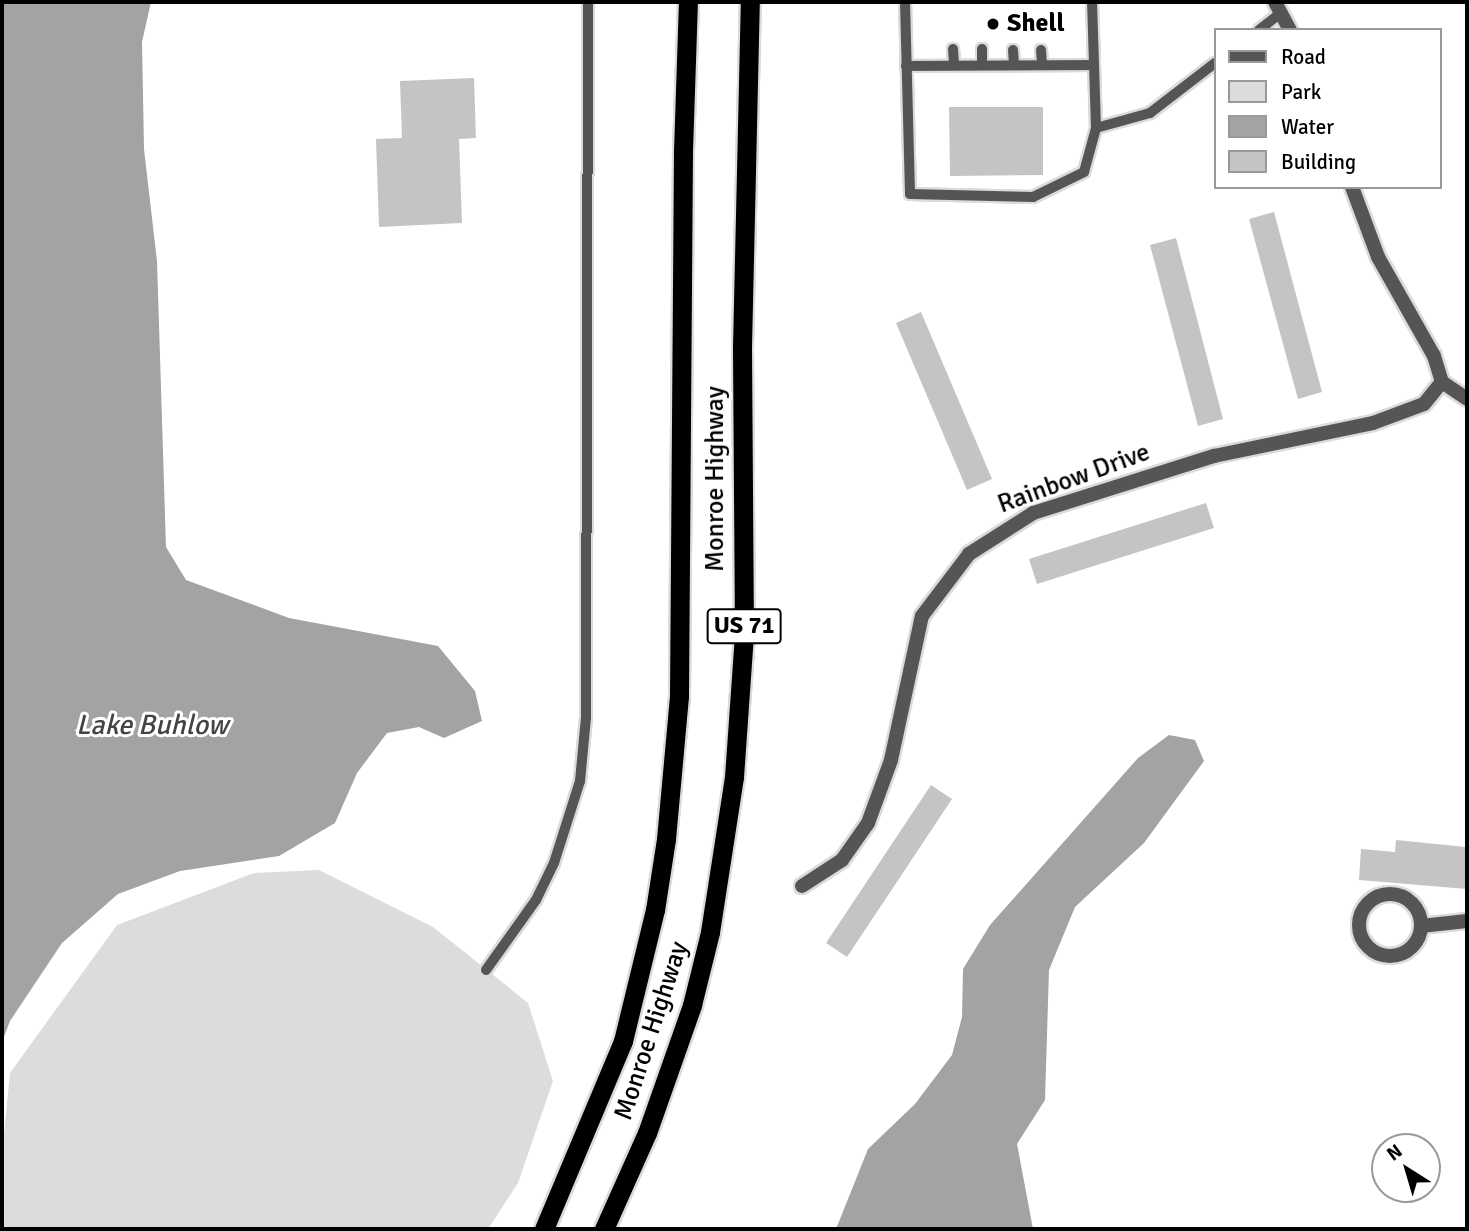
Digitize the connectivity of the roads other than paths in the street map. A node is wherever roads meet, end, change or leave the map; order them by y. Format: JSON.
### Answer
{"nodes":[{"id":1,"x":588,"y":2,"type":"edge"},
{"id":2,"x":688,"y":2,"type":"edge"},
{"id":3,"x":750,"y":2,"type":"edge"},
{"id":4,"x":905,"y":2,"type":"edge"},
{"id":5,"x":1092,"y":2,"type":"edge"},
{"id":6,"x":1279,"y":7,"type":"edge"},
{"id":7,"x":1261,"y":28,"type":"edge"},
{"id":8,"x":1289,"y":28,"type":"edge"},
{"id":9,"x":953,"y":49,"type":"dead end"},
{"id":10,"x":982,"y":50,"type":"dead end"},
{"id":11,"x":1013,"y":50,"type":"dead end"},
{"id":12,"x":1041,"y":50,"type":"dead end"},
{"id":13,"x":1214,"y":64,"type":"edge"},
{"id":14,"x":954,"y":65,"type":"junction"},
{"id":15,"x":982,"y":65,"type":"junction"},
{"id":16,"x":1014,"y":65,"type":"junction"},
{"id":17,"x":1041,"y":65,"type":"junction"},
{"id":18,"x":1093,"y":65,"type":"junction"},
{"id":19,"x":906,"y":66,"type":"junction"},
{"id":20,"x":1096,"y":128,"type":"junction"},
{"id":21,"x":1353,"y":189,"type":"edge"},
{"id":22,"x":1442,"y":382,"type":"junction"},
{"id":23,"x":1467,"y":399,"type":"edge"},
{"id":24,"x":802,"y":886,"type":"dead end"},
{"id":25,"x":1467,"y":921,"type":"edge"},
{"id":26,"x":1421,"y":926,"type":"junction"},
{"id":27,"x":486,"y":970,"type":"dead end"},
{"id":28,"x":545,"y":1228,"type":"edge"},
{"id":29,"x":604,"y":1229,"type":"edge"}],
"edges":[{"from":1,"to":27,"type":"lane"},
{"from":2,"to":28,"type":"highway","name":"Monroe Highway","number":"US 71"},
{"from":3,"to":29,"type":"highway","name":"Monroe Highway","number":"US 71"},
{"from":4,"to":19,"type":"lane"},
{"from":5,"to":18,"type":"lane"},
{"from":6,"to":7,"type":"lane"},
{"from":6,"to":8,"type":"street"},
{"from":9,"to":14,"type":"lane"},
{"from":10,"to":15,"type":"lane"},
{"from":11,"to":16,"type":"lane"},
{"from":12,"to":17,"type":"lane"},
{"from":13,"to":20,"type":"lane"},
{"from":14,"to":15,"type":"lane"},
{"from":14,"to":19,"type":"lane"},
{"from":15,"to":16,"type":"lane"},
{"from":16,"to":17,"type":"lane"},
{"from":17,"to":18,"type":"lane"},
{"from":18,"to":20,"type":"lane"},
{"from":19,"to":20,"type":"lane"},
{"from":21,"to":22,"type":"street"},
{"from":22,"to":23,"type":"street"},
{"from":22,"to":24,"type":"street","name":"Rainbow Drive"},
{"from":25,"to":26,"type":"street"},
{"from":26,"to":26,"type":"street"}]}
